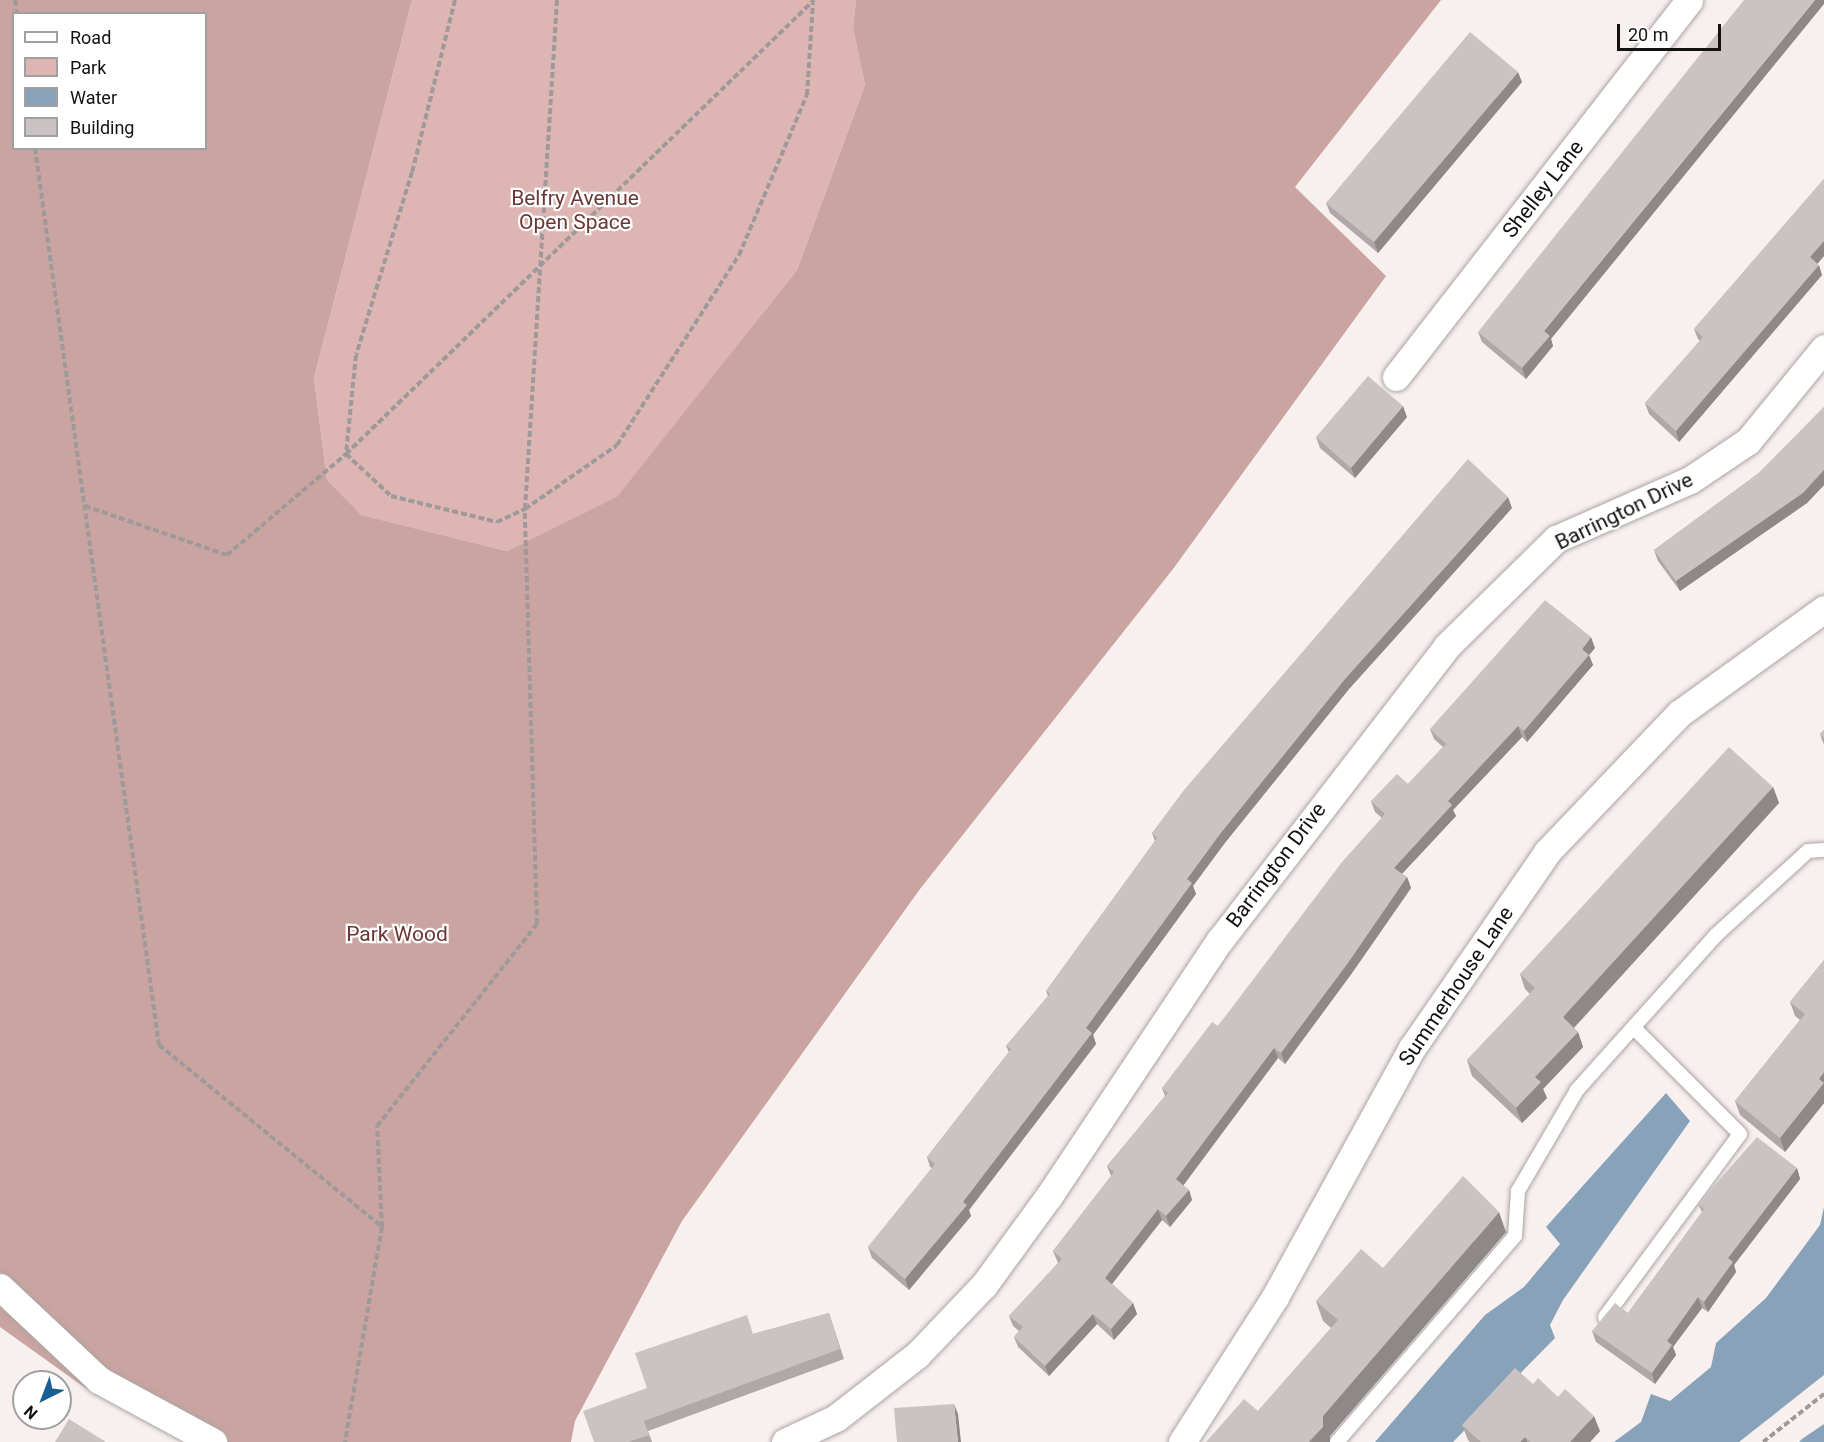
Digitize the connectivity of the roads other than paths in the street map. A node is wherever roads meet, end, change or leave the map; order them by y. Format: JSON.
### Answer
{"nodes":[{"id":1,"x":1689,"y":0,"type":"edge"},
{"id":2,"x":1824,"y":348,"type":"edge"},
{"id":3,"x":1396,"y":377,"type":"dead end"},
{"id":4,"x":1824,"y":609,"type":"edge"},
{"id":5,"x":1824,"y":850,"type":"edge"},
{"id":6,"x":1636,"y":1030,"type":"junction"},
{"id":7,"x":0,"y":1287,"type":"edge"},
{"id":8,"x":1595,"y":1331,"type":"edge"},
{"id":9,"x":213,"y":1442,"type":"edge"},
{"id":10,"x":785,"y":1442,"type":"edge"},
{"id":11,"x":1182,"y":1442,"type":"edge"},
{"id":12,"x":1337,"y":1442,"type":"edge"}],
"edges":[{"from":1,"to":3,"type":"street","name":"Shelley Lane"},
{"from":2,"to":10,"type":"street","name":"Barrington Drive"},
{"from":4,"to":11,"type":"street","name":"Summerhouse Lane"},
{"from":5,"to":6,"type":"lane"},
{"from":6,"to":8,"type":"lane"},
{"from":6,"to":12,"type":"lane"},
{"from":7,"to":9,"type":"street"}]}
